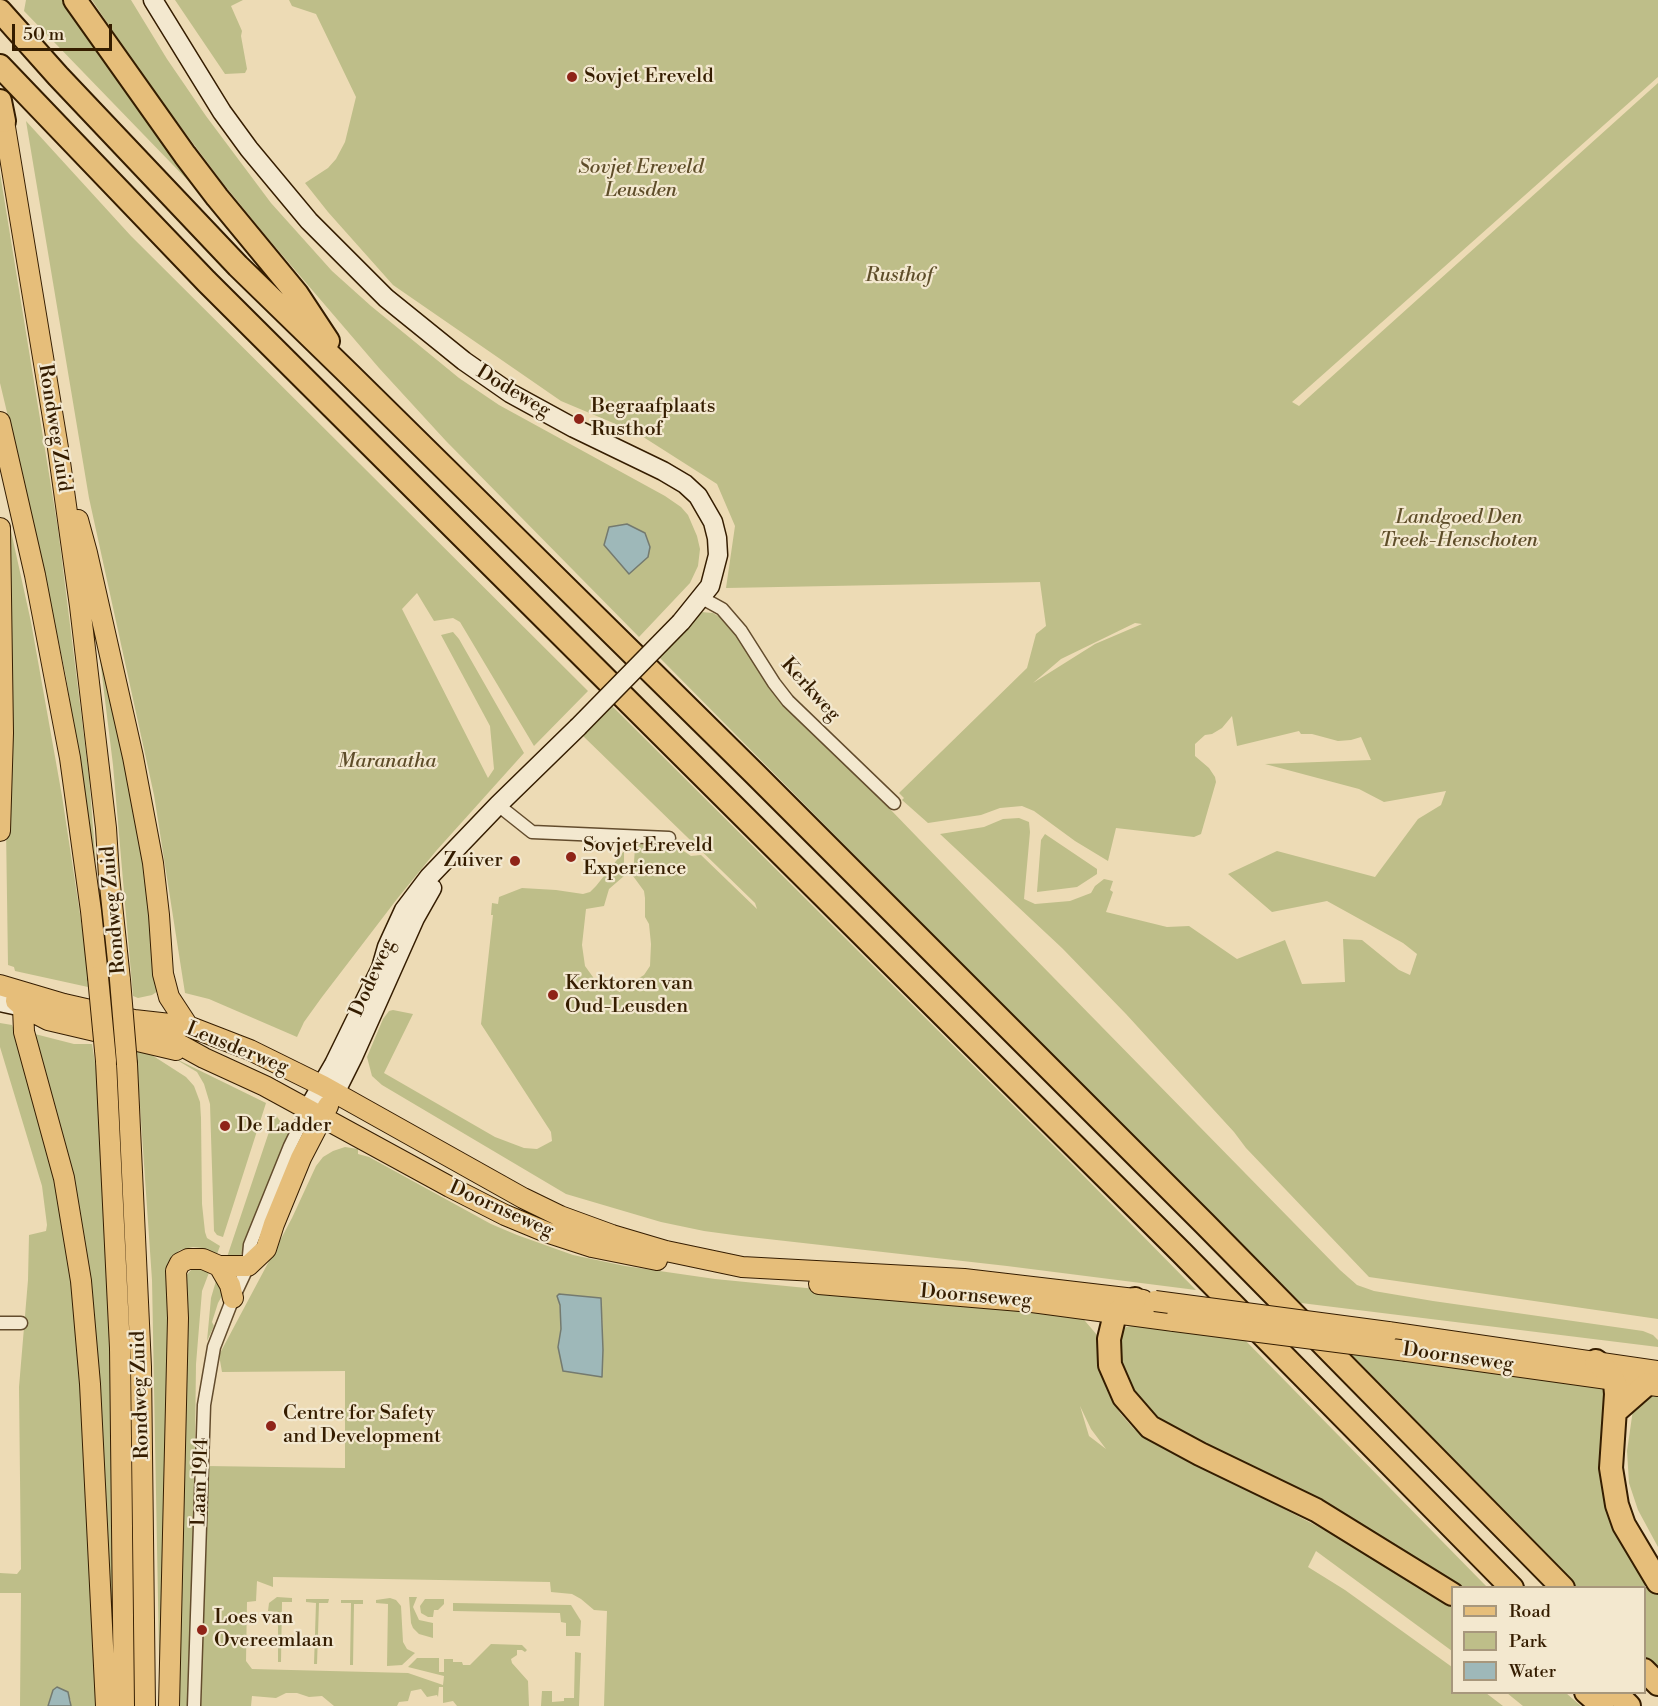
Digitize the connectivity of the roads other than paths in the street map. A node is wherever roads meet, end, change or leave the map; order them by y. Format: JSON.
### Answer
{"nodes":[{"id":1,"x":75,"y":0,"type":"edge"},
{"id":2,"x":153,"y":0,"type":"edge"},
{"id":3,"x":0,"y":11,"type":"edge"},
{"id":4,"x":0,"y":66,"type":"edge"},
{"id":5,"x":2,"y":111,"type":"edge"},
{"id":6,"x":350,"y":375,"type":"junction"},
{"id":7,"x":0,"y":422,"type":"edge"},
{"id":8,"x":58,"y":448,"type":"junction"},
{"id":9,"x":0,"y":528,"type":"edge"},
{"id":10,"x":702,"y":598,"type":"junction"},
{"id":11,"x":894,"y":803,"type":"dead end"},
{"id":12,"x":498,"y":805,"type":"junction"},
{"id":13,"x":0,"y":831,"type":"edge"},
{"id":14,"x":669,"y":838,"type":"dead end"},
{"id":15,"x":0,"y":986,"type":"edge"},
{"id":16,"x":0,"y":1002,"type":"edge"},
{"id":17,"x":56,"y":1002,"type":"junction"},
{"id":18,"x":23,"y":1007,"type":"junction"},
{"id":19,"x":134,"y":1020,"type":"junction"},
{"id":20,"x":188,"y":1026,"type":"junction"},
{"id":21,"x":204,"y":1058,"type":"junction"},
{"id":22,"x":329,"y":1089,"type":"junction"},
{"id":23,"x":315,"y":1113,"type":"junction"},
{"id":24,"x":219,"y":1266,"type":"junction"},
{"id":25,"x":248,"y":1266,"type":"junction"},
{"id":26,"x":233,"y":1298,"type":"junction"},
{"id":27,"x":1145,"y":1300,"type":"junction"},
{"id":28,"x":1115,"y":1314,"type":"junction"},
{"id":29,"x":0,"y":1323,"type":"edge"},
{"id":30,"x":21,"y":1323,"type":"dead end"},
{"id":31,"x":1596,"y":1361,"type":"junction"},
{"id":32,"x":1614,"y":1380,"type":"junction"},
{"id":33,"x":1654,"y":1380,"type":"edge"},
{"id":34,"x":1615,"y":1412,"type":"junction"},
{"id":35,"x":1658,"y":1582,"type":"edge"},
{"id":36,"x":1511,"y":1586,"type":"edge"},
{"id":37,"x":1562,"y":1586,"type":"edge"},
{"id":38,"x":1451,"y":1593,"type":"edge"},
{"id":39,"x":1646,"y":1673,"type":"edge"},
{"id":40,"x":1658,"y":1684,"type":"edge"},
{"id":41,"x":1588,"y":1694,"type":"edge"},
{"id":42,"x":1617,"y":1694,"type":"edge"},
{"id":43,"x":106,"y":1706,"type":"edge"},
{"id":44,"x":124,"y":1706,"type":"edge"},
{"id":45,"x":145,"y":1706,"type":"edge"},
{"id":46,"x":169,"y":1706,"type":"edge"},
{"id":47,"x":194,"y":1706,"type":"edge"},
{"id":48,"x":1602,"y":1706,"type":"edge"},
{"id":49,"x":1629,"y":1706,"type":"edge"}],
"edges":[{"from":1,"to":6,"type":"highway"},
{"from":2,"to":10,"type":"street","name":"Dodeweg"},
{"from":3,"to":6,"type":"highway"},
{"from":4,"to":36,"type":"highway"},
{"from":5,"to":8,"type":"main road","name":"Rondweg Zuid"},
{"from":6,"to":37,"type":"highway"},
{"from":7,"to":44,"type":"main road","name":"Rondweg Zuid","bridge":true},
{"from":8,"to":20,"type":"main road"},
{"from":8,"to":45,"type":"main road","name":"Rondweg Zuid","bridge":true},
{"from":9,"to":13,"type":"main road"},
{"from":10,"to":11,"type":"street","name":"Kerkweg"},
{"from":10,"to":12,"type":"street","name":"Dodeweg","bridge":true},
{"from":12,"to":14,"type":"street"},
{"from":12,"to":22,"type":"street","name":"Dodeweg"},
{"from":15,"to":17,"type":"main road","name":"Leusderweg"},
{"from":15,"to":18,"type":"main road"},
{"from":16,"to":18,"type":"street","name":"Leusderweg"},
{"from":17,"to":18,"type":"main road","name":"Leusderweg"},
{"from":17,"to":19,"type":"main road","name":"Leusderweg"},
{"from":18,"to":21,"type":"main road","name":"Leusderweg"},
{"from":18,"to":43,"type":"main road"},
{"from":19,"to":20,"type":"main road","name":"Leusderweg"},
{"from":19,"to":21,"type":"main road","name":"Leusderweg"},
{"from":20,"to":22,"type":"main road","name":"Leusderweg"},
{"from":21,"to":23,"type":"main road","name":"Leusderweg"},
{"from":22,"to":23,"type":"main road","name":"Dodeweg"},
{"from":22,"to":27,"type":"main road","name":"Doornseweg"},
{"from":23,"to":25,"type":"main road","name":"Laan 1914"},
{"from":23,"to":28,"type":"main road","name":"Doornseweg"},
{"from":24,"to":25,"type":"main road"},
{"from":24,"to":26,"type":"main road"},
{"from":24,"to":46,"type":"main road"},
{"from":25,"to":26,"type":"street","name":"Laan 1914"},
{"from":26,"to":47,"type":"street","name":"Laan 1914"},
{"from":27,"to":28,"type":"highway"},
{"from":27,"to":31,"type":"main road","name":"Doornseweg","bridge":true},
{"from":28,"to":32,"type":"main road","name":"Doornseweg","bridge":true},
{"from":28,"to":38,"type":"highway"},
{"from":29,"to":30,"type":"street"},
{"from":31,"to":32,"type":"highway"},
{"from":31,"to":33,"type":"main road","name":"Doornseweg"},
{"from":32,"to":33,"type":"main road","name":"Doornseweg"},
{"from":32,"to":34,"type":"highway"},
{"from":33,"to":34,"type":"highway"},
{"from":34,"to":35,"type":"highway"},
{"from":39,"to":40,"type":"highway"},
{"from":41,"to":48,"type":"highway"},
{"from":42,"to":49,"type":"highway"}]}
